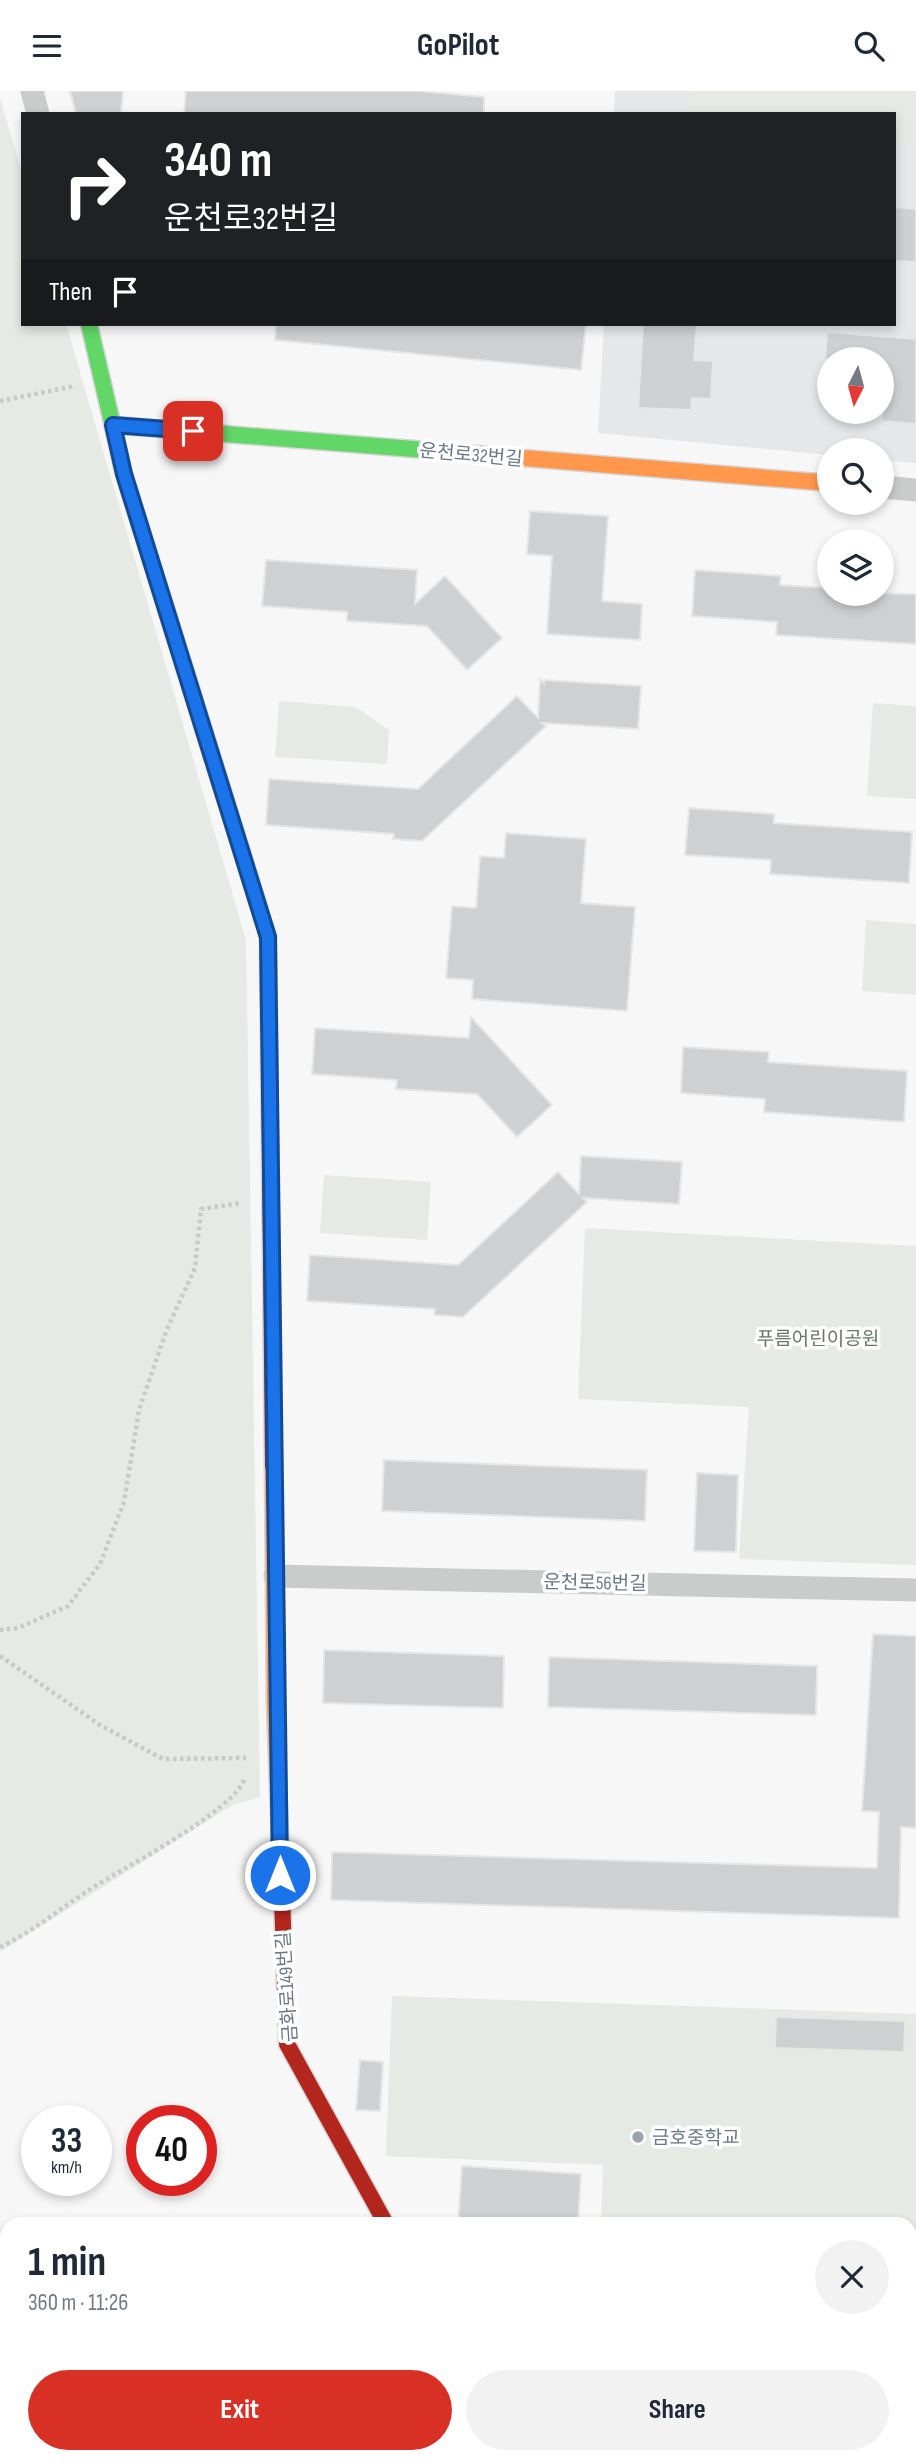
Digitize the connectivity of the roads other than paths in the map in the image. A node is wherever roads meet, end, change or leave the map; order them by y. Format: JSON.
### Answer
{"nodes":[{"id":1,"x":32,"y":91,"type":"edge"},
{"id":2,"x":37,"y":112,"type":"edge"},
{"id":3,"x":89,"y":326,"type":"edge"},
{"id":4,"x":113,"y":425,"type":"junction"},
{"id":5,"x":817,"y":482,"type":"edge"},
{"id":6,"x":894,"y":488,"type":"edge"},
{"id":7,"x":916,"y":490,"type":"edge"},
{"id":8,"x":275,"y":1576,"type":"junction"},
{"id":9,"x":916,"y":1590,"type":"edge"},
{"id":10,"x":382,"y":2217,"type":"edge"}],
"edges":[{"from":1,"to":2,"type":"street"},
{"from":3,"to":4,"type":"street","name":"금화로149번길"},
{"from":4,"to":5,"type":"street","name":"운천로32번길"},
{"from":4,"to":8,"type":"street","name":"금화로149번길"},
{"from":6,"to":7,"type":"street"},
{"from":8,"to":9,"type":"street","name":"운천로56번길"},
{"from":8,"to":10,"type":"street","name":"금화로149번길"}]}
